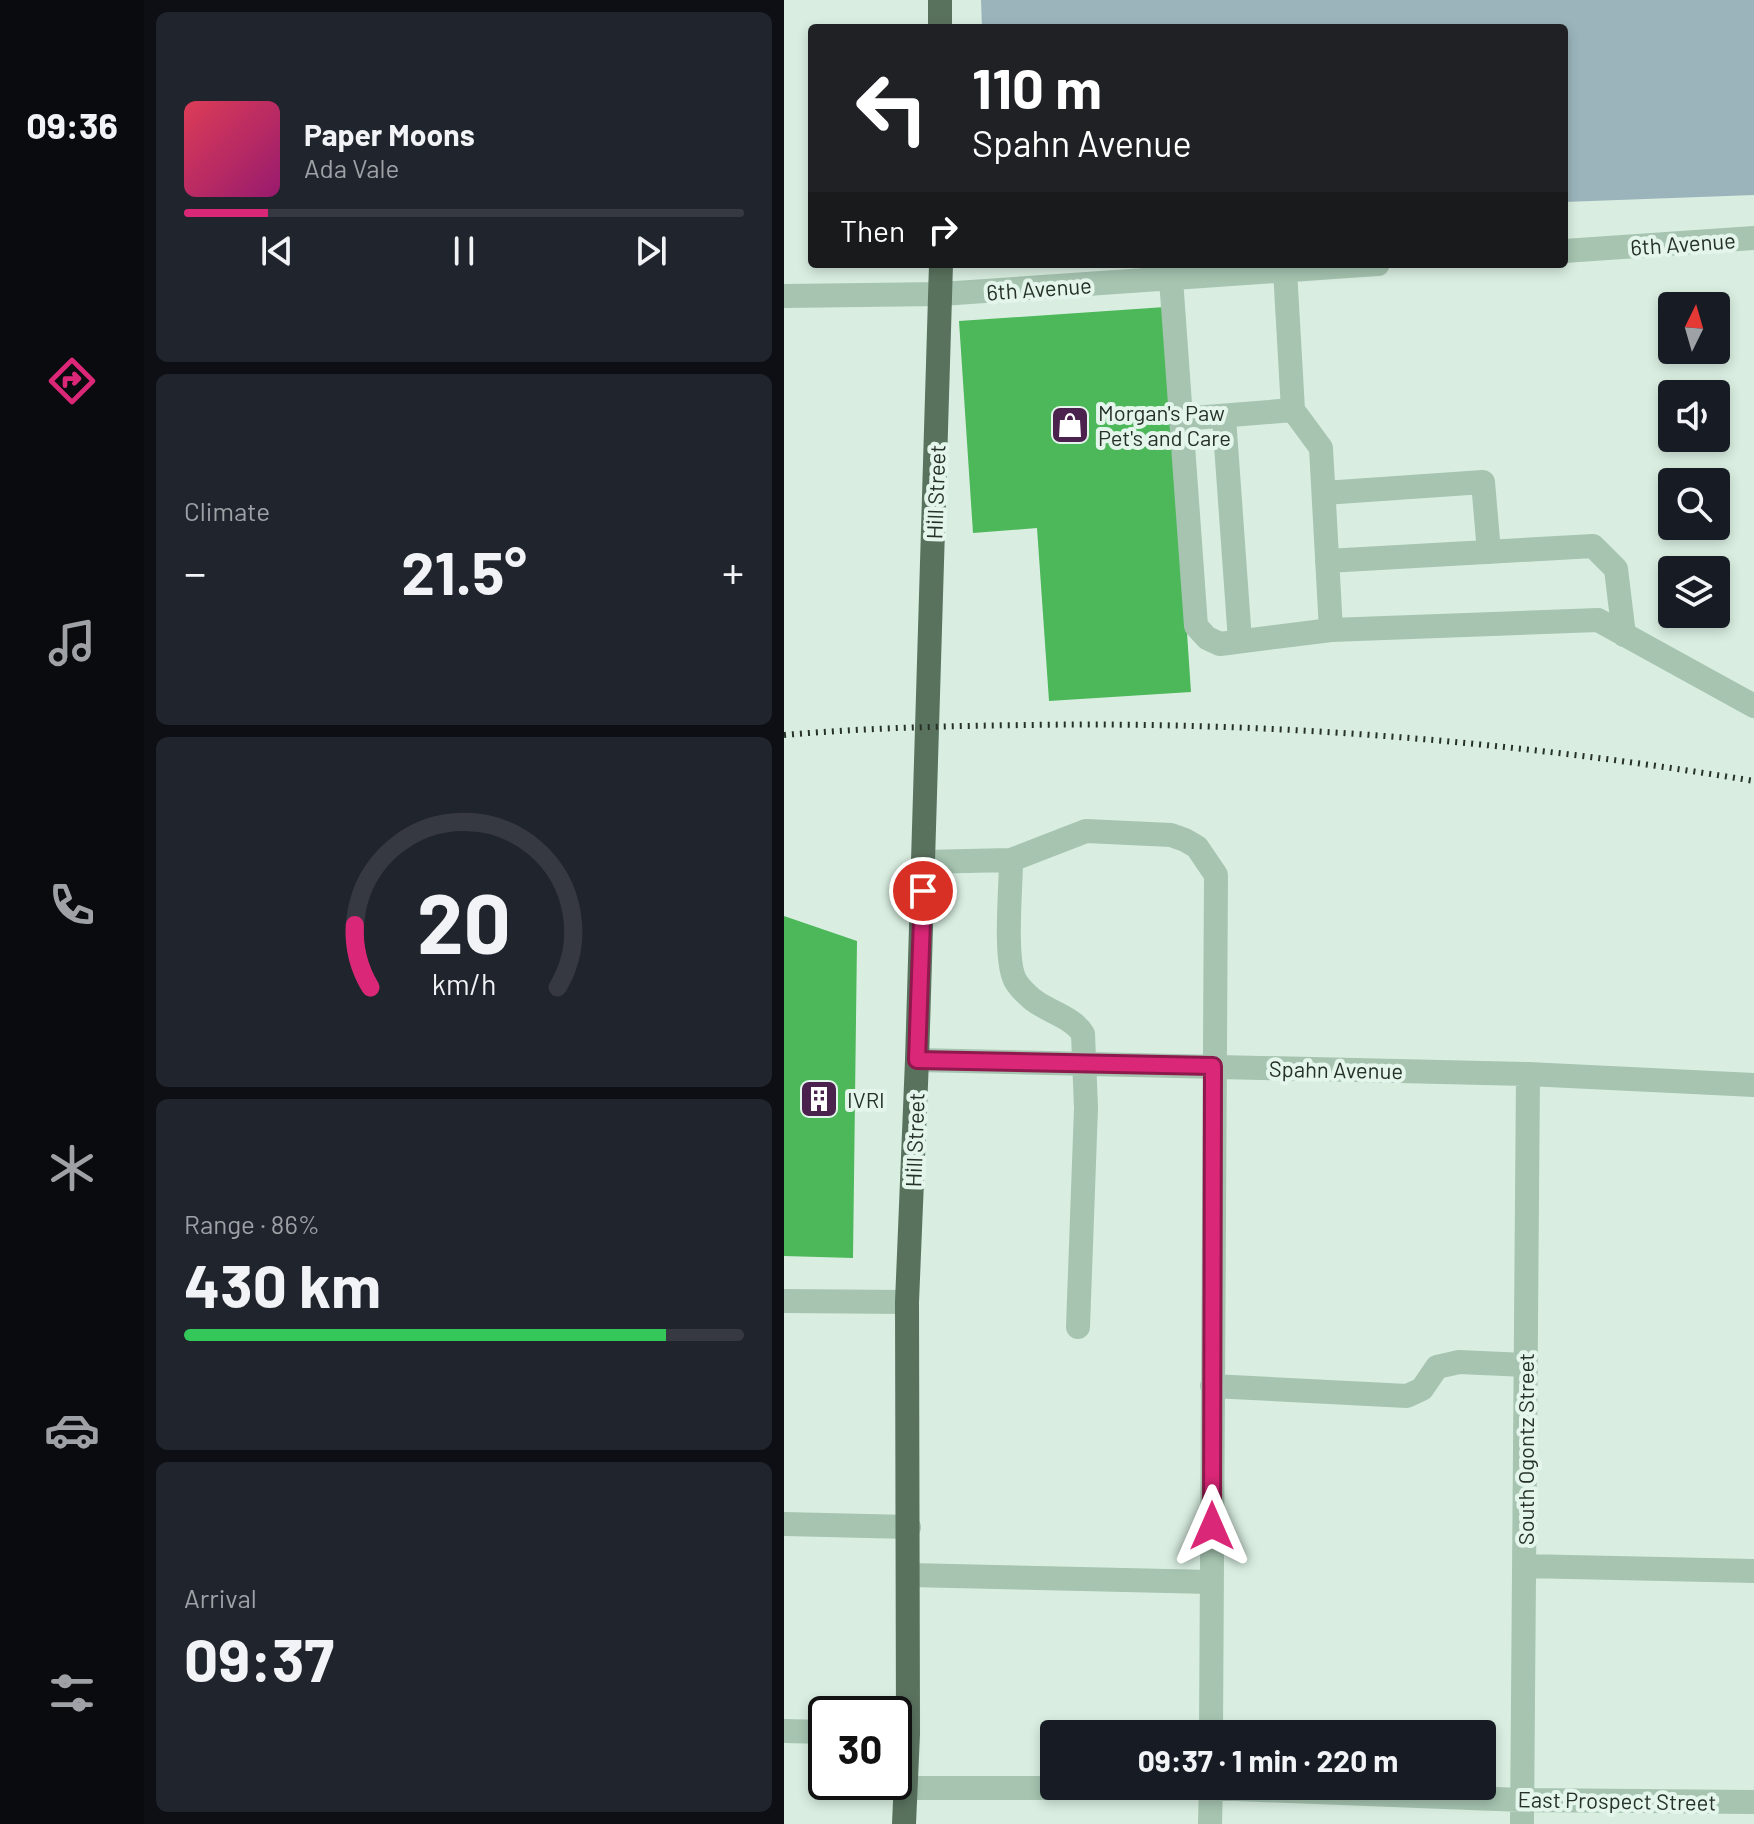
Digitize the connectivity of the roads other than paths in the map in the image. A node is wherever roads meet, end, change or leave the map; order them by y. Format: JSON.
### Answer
{"nodes":[{"id":1,"x":940,"y":0,"type":"edge"},
{"id":2,"x":940,"y":24,"type":"edge"},
{"id":3,"x":1754,"y":238,"type":"edge"},
{"id":4,"x":1568,"y":251,"type":"edge"},
{"id":5,"x":941,"y":268,"type":"edge"},
{"id":6,"x":1316,"y":268,"type":"edge"},
{"id":7,"x":1285,"y":270,"type":"junction"},
{"id":8,"x":1171,"y":279,"type":"junction"},
{"id":9,"x":941,"y":294,"type":"junction"},
{"id":10,"x":784,"y":296,"type":"edge"},
{"id":11,"x":1293,"y":410,"type":"junction"},
{"id":12,"x":1224,"y":417,"type":"junction"},
{"id":13,"x":1181,"y":419,"type":"junction"},
{"id":14,"x":1324,"y":493,"type":"junction"},
{"id":15,"x":1489,"y":552,"type":"junction"},
{"id":16,"x":1327,"y":561,"type":"junction"},
{"id":17,"x":1331,"y":630,"type":"junction"},
{"id":18,"x":1624,"y":635,"type":"junction"},
{"id":19,"x":1240,"y":641,"type":"junction"},
{"id":20,"x":1754,"y":706,"type":"edge"},
{"id":21,"x":1011,"y":860,"type":"junction"},
{"id":22,"x":923,"y":862,"type":"junction"},
{"id":23,"x":917,"y":1060,"type":"junction"},
{"id":24,"x":1084,"y":1064,"type":"junction"},
{"id":25,"x":1213,"y":1066,"type":"junction"},
{"id":26,"x":1528,"y":1074,"type":"junction"},
{"id":27,"x":1754,"y":1085,"type":"edge"},
{"id":28,"x":784,"y":1301,"type":"edge"},
{"id":29,"x":907,"y":1302,"type":"junction"},
{"id":30,"x":1078,"y":1327,"type":"dead end"},
{"id":31,"x":1526,"y":1365,"type":"junction"},
{"id":32,"x":1212,"y":1386,"type":"junction"},
{"id":33,"x":784,"y":1524,"type":"edge"},
{"id":34,"x":909,"y":1527,"type":"junction"},
{"id":35,"x":1524,"y":1566,"type":"junction"},
{"id":36,"x":1754,"y":1571,"type":"edge"},
{"id":37,"x":909,"y":1575,"type":"junction"},
{"id":38,"x":1211,"y":1582,"type":"junction"},
{"id":39,"x":903,"y":1696,"type":"edge"},
{"id":40,"x":1211,"y":1720,"type":"edge"},
{"id":41,"x":784,"y":1731,"type":"edge"},
{"id":42,"x":808,"y":1732,"type":"edge"},
{"id":43,"x":912,"y":1788,"type":"edge"},
{"id":44,"x":1040,"y":1788,"type":"edge"},
{"id":45,"x":904,"y":1800,"type":"edge"},
{"id":46,"x":1210,"y":1800,"type":"edge"},
{"id":47,"x":1372,"y":1800,"type":"edge"},
{"id":48,"x":1754,"y":1802,"type":"edge"},
{"id":49,"x":1522,"y":1812,"type":"edge"},
{"id":50,"x":904,"y":1824,"type":"edge"},
{"id":51,"x":1210,"y":1824,"type":"edge"}],
"edges":[{"from":1,"to":2,"type":"main road"},
{"from":3,"to":4,"type":"street","name":"6th Avenue"},
{"from":5,"to":9,"type":"main road","name":"Hill Street"},
{"from":6,"to":7,"type":"street","name":"6th Avenue"},
{"from":7,"to":8,"type":"street","name":"6th Avenue"},
{"from":7,"to":11,"type":"street"},
{"from":8,"to":9,"type":"street","name":"6th Avenue"},
{"from":8,"to":13,"type":"street"},
{"from":9,"to":10,"type":"street","name":"6th Avenue"},
{"from":9,"to":22,"type":"main road","name":"Hill Street"},
{"from":11,"to":12,"type":"street"},
{"from":11,"to":14,"type":"street"},
{"from":12,"to":13,"type":"street"},
{"from":12,"to":19,"type":"street"},
{"from":13,"to":19,"type":"street"},
{"from":14,"to":15,"type":"street"},
{"from":14,"to":16,"type":"street"},
{"from":15,"to":16,"type":"street"},
{"from":15,"to":18,"type":"street"},
{"from":16,"to":17,"type":"street"},
{"from":17,"to":18,"type":"street"},
{"from":17,"to":19,"type":"street"},
{"from":18,"to":20,"type":"street"},
{"from":21,"to":22,"type":"street"},
{"from":21,"to":24,"type":"street"},
{"from":21,"to":25,"type":"street"},
{"from":22,"to":23,"type":"main road","name":"Hill Street"},
{"from":23,"to":24,"type":"street","name":"Spahn Avenue"},
{"from":23,"to":29,"type":"main road","name":"Hill Street"},
{"from":24,"to":25,"type":"street","name":"Spahn Avenue"},
{"from":24,"to":30,"type":"street"},
{"from":25,"to":26,"type":"street","name":"Spahn Avenue"},
{"from":25,"to":32,"type":"street"},
{"from":26,"to":27,"type":"street","name":"Spahn Avenue"},
{"from":26,"to":31,"type":"street","name":"South Ogontz Street"},
{"from":28,"to":29,"type":"street"},
{"from":29,"to":34,"type":"main road","name":"Hill Street"},
{"from":31,"to":32,"type":"street"},
{"from":31,"to":35,"type":"street","name":"South Ogontz Street"},
{"from":32,"to":38,"type":"street"},
{"from":33,"to":34,"type":"street"},
{"from":34,"to":37,"type":"main road","name":"Hill Street"},
{"from":35,"to":36,"type":"street"},
{"from":35,"to":49,"type":"street","name":"South Ogontz Street"},
{"from":37,"to":38,"type":"street"},
{"from":37,"to":39,"type":"main road","name":"Hill Street"},
{"from":38,"to":40,"type":"street"},
{"from":41,"to":42,"type":"street"},
{"from":43,"to":44,"type":"street","name":"East Prospect Street"},
{"from":45,"to":50,"type":"main road","name":"Hill Street"},
{"from":46,"to":51,"type":"street"},
{"from":47,"to":49,"type":"street","name":"East Prospect Street"},
{"from":48,"to":49,"type":"street","name":"East Prospect Street"}]}
